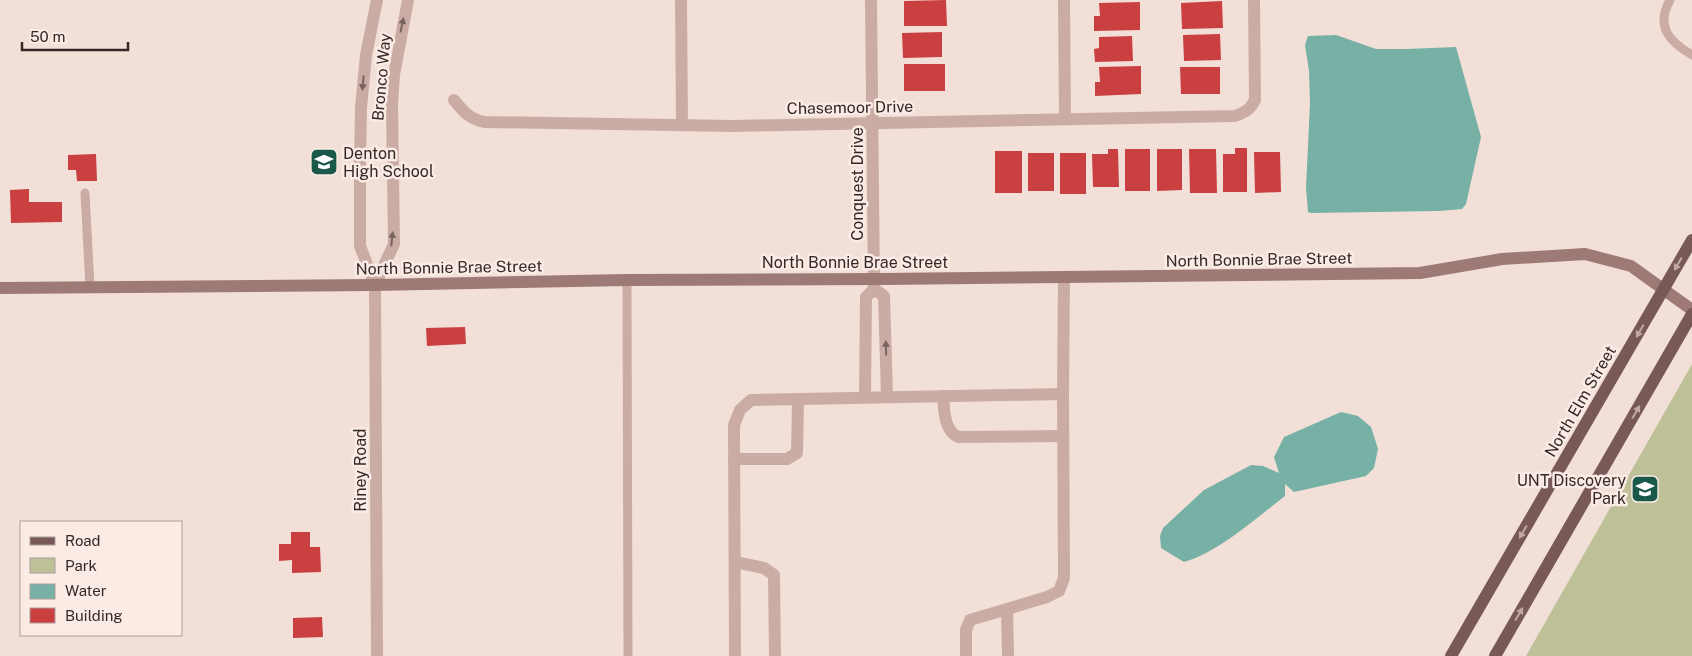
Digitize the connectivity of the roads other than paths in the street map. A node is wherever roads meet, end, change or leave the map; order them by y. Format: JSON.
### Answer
{"nodes":[{"id":1,"x":377,"y":0,"type":"edge"},
{"id":2,"x":408,"y":0,"type":"edge"},
{"id":3,"x":681,"y":0,"type":"edge"},
{"id":4,"x":871,"y":0,"type":"edge"},
{"id":5,"x":1064,"y":0,"type":"edge"},
{"id":6,"x":1254,"y":0,"type":"edge"},
{"id":7,"x":1670,"y":0,"type":"edge"},
{"id":8,"x":1692,"y":55,"type":"edge"},
{"id":9,"x":454,"y":100,"type":"dead end"},
{"id":10,"x":1065,"y":118,"type":"junction"},
{"id":11,"x":872,"y":122,"type":"junction"},
{"id":12,"x":682,"y":125,"type":"junction"},
{"id":13,"x":85,"y":193,"type":"dead end"},
{"id":14,"x":1692,"y":240,"type":"edge"},
{"id":15,"x":1064,"y":277,"type":"junction"},
{"id":16,"x":627,"y":280,"type":"junction"},
{"id":17,"x":874,"y":284,"type":"junction"},
{"id":18,"x":375,"y":285,"type":"junction"},
{"id":19,"x":90,"y":287,"type":"junction"},
{"id":20,"x":0,"y":288,"type":"edge"},
{"id":21,"x":1664,"y":288,"type":"junction"},
{"id":22,"x":1692,"y":310,"type":"edge"},
{"id":23,"x":1692,"y":314,"type":"edge"},
{"id":24,"x":1063,"y":394,"type":"junction"},
{"id":25,"x":887,"y":396,"type":"junction"},
{"id":26,"x":944,"y":396,"type":"junction"},
{"id":27,"x":865,"y":397,"type":"junction"},
{"id":28,"x":798,"y":399,"type":"junction"},
{"id":29,"x":1063,"y":436,"type":"junction"},
{"id":30,"x":734,"y":459,"type":"junction"},
{"id":31,"x":735,"y":562,"type":"junction"},
{"id":32,"x":1007,"y":609,"type":"junction"},
{"id":33,"x":377,"y":656,"type":"edge"},
{"id":34,"x":628,"y":656,"type":"edge"},
{"id":35,"x":735,"y":656,"type":"edge"},
{"id":36,"x":775,"y":656,"type":"edge"},
{"id":37,"x":966,"y":656,"type":"edge"},
{"id":38,"x":1008,"y":656,"type":"edge"},
{"id":39,"x":1451,"y":656,"type":"edge"},
{"id":40,"x":1495,"y":656,"type":"edge"}],
"edges":[{"from":1,"to":18,"type":"street","name":"Bronco Way","one_way":true},
{"from":18,"to":2,"type":"street","name":"Bronco Way","one_way":true},
{"from":3,"to":12,"type":"street"},
{"from":4,"to":11,"type":"street","name":"Conquest Drive"},
{"from":5,"to":10,"type":"street"},
{"from":6,"to":10,"type":"street","name":"Chasemoor Drive"},
{"from":7,"to":8,"type":"lane"},
{"from":9,"to":12,"type":"street","name":"Chasemoor Drive"},
{"from":10,"to":11,"type":"street","name":"Chasemoor Drive"},
{"from":11,"to":12,"type":"street","name":"Chasemoor Drive"},
{"from":11,"to":17,"type":"street","name":"Conquest Drive"},
{"from":13,"to":19,"type":"lane"},
{"from":14,"to":21,"type":"main road","name":"North Elm Street","one_way":true},
{"from":15,"to":17,"type":"main road","name":"North Bonnie Brae Street"},
{"from":15,"to":21,"type":"main road","name":"North Bonnie Brae Street"},
{"from":15,"to":24,"type":"street"},
{"from":16,"to":17,"type":"main road","name":"North Bonnie Brae Street"},
{"from":16,"to":18,"type":"main road","name":"North Bonnie Brae Street"},
{"from":16,"to":34,"type":"lane"},
{"from":25,"to":17,"type":"street","one_way":true},
{"from":17,"to":27,"type":"street"},
{"from":18,"to":19,"type":"main road","name":"North Bonnie Brae Street"},
{"from":18,"to":33,"type":"street","name":"Riney Road"},
{"from":19,"to":20,"type":"main road","name":"North Bonnie Brae Street"},
{"from":21,"to":22,"type":"main road","name":"North Bonnie Brae Street"},
{"from":21,"to":39,"type":"main road","name":"North Elm Street","one_way":true},
{"from":40,"to":23,"type":"main road","one_way":true},
{"from":24,"to":26,"type":"street"},
{"from":24,"to":29,"type":"street"},
{"from":25,"to":26,"type":"street"},
{"from":25,"to":27,"type":"street"},
{"from":26,"to":29,"type":"street"},
{"from":27,"to":28,"type":"street"},
{"from":28,"to":30,"type":"street"},
{"from":28,"to":30,"type":"street"},
{"from":29,"to":32,"type":"street"},
{"from":30,"to":31,"type":"street"},
{"from":31,"to":35,"type":"street"},
{"from":31,"to":36,"type":"street"},
{"from":32,"to":37,"type":"street"},
{"from":32,"to":38,"type":"street"}]}
